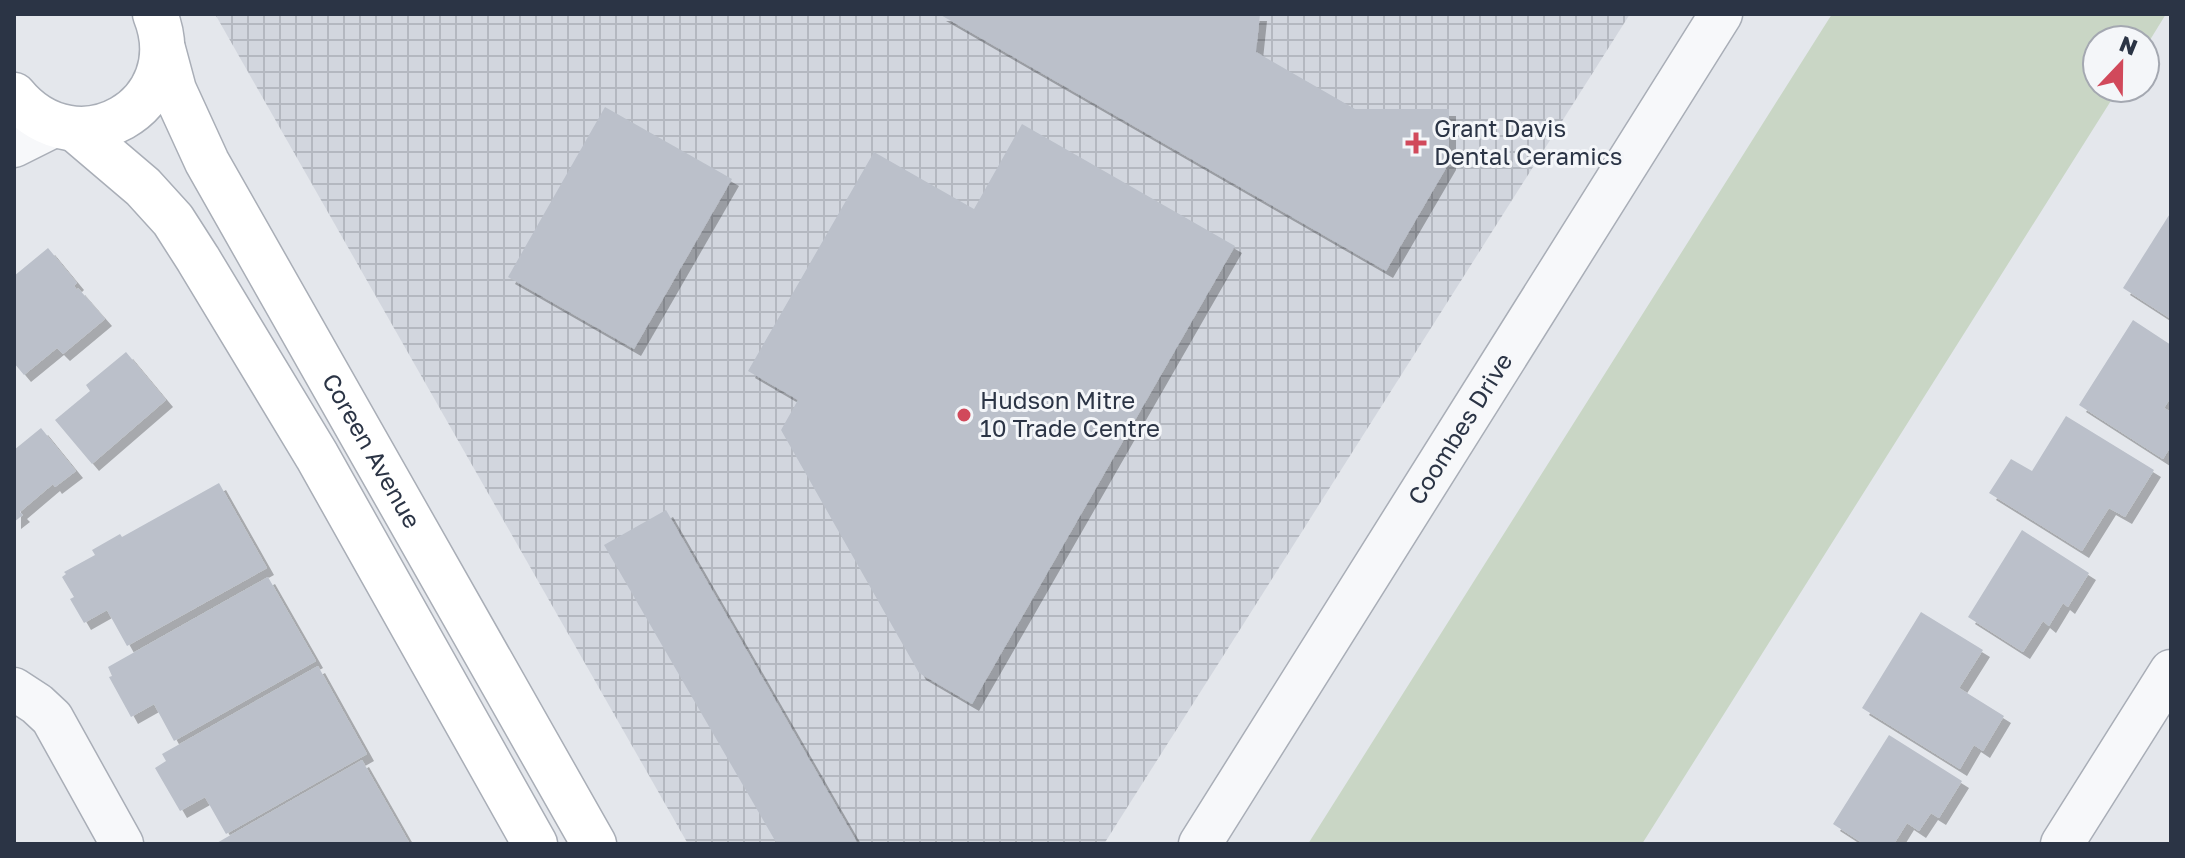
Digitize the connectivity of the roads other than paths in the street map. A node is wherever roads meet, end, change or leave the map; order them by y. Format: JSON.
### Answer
{"nodes":[{"id":1,"x":1721,"y":14,"type":"edge"},
{"id":2,"x":159,"y":32,"type":"edge"},
{"id":3,"x":14,"y":95,"type":"edge"},
{"id":4,"x":65,"y":128,"type":"junction"},
{"id":5,"x":14,"y":146,"type":"edge"},
{"id":6,"x":2167,"y":686,"type":"edge"},
{"id":7,"x":14,"y":689,"type":"edge"},
{"id":8,"x":122,"y":844,"type":"edge"},
{"id":9,"x":535,"y":844,"type":"edge"},
{"id":10,"x":594,"y":844,"type":"edge"},
{"id":11,"x":1200,"y":844,"type":"edge"},
{"id":12,"x":2062,"y":844,"type":"edge"}],
"edges":[{"from":1,"to":11,"type":"street","name":"Coombes Drive"},
{"from":2,"to":4,"type":"street"},
{"from":2,"to":10,"type":"street","name":"Coreen Avenue"},
{"from":3,"to":4,"type":"street","name":"Coreen Avenue"},
{"from":4,"to":5,"type":"street"},
{"from":4,"to":9,"type":"street","name":"Coreen Avenue"},
{"from":6,"to":12,"type":"street"},
{"from":7,"to":8,"type":"street"}]}
